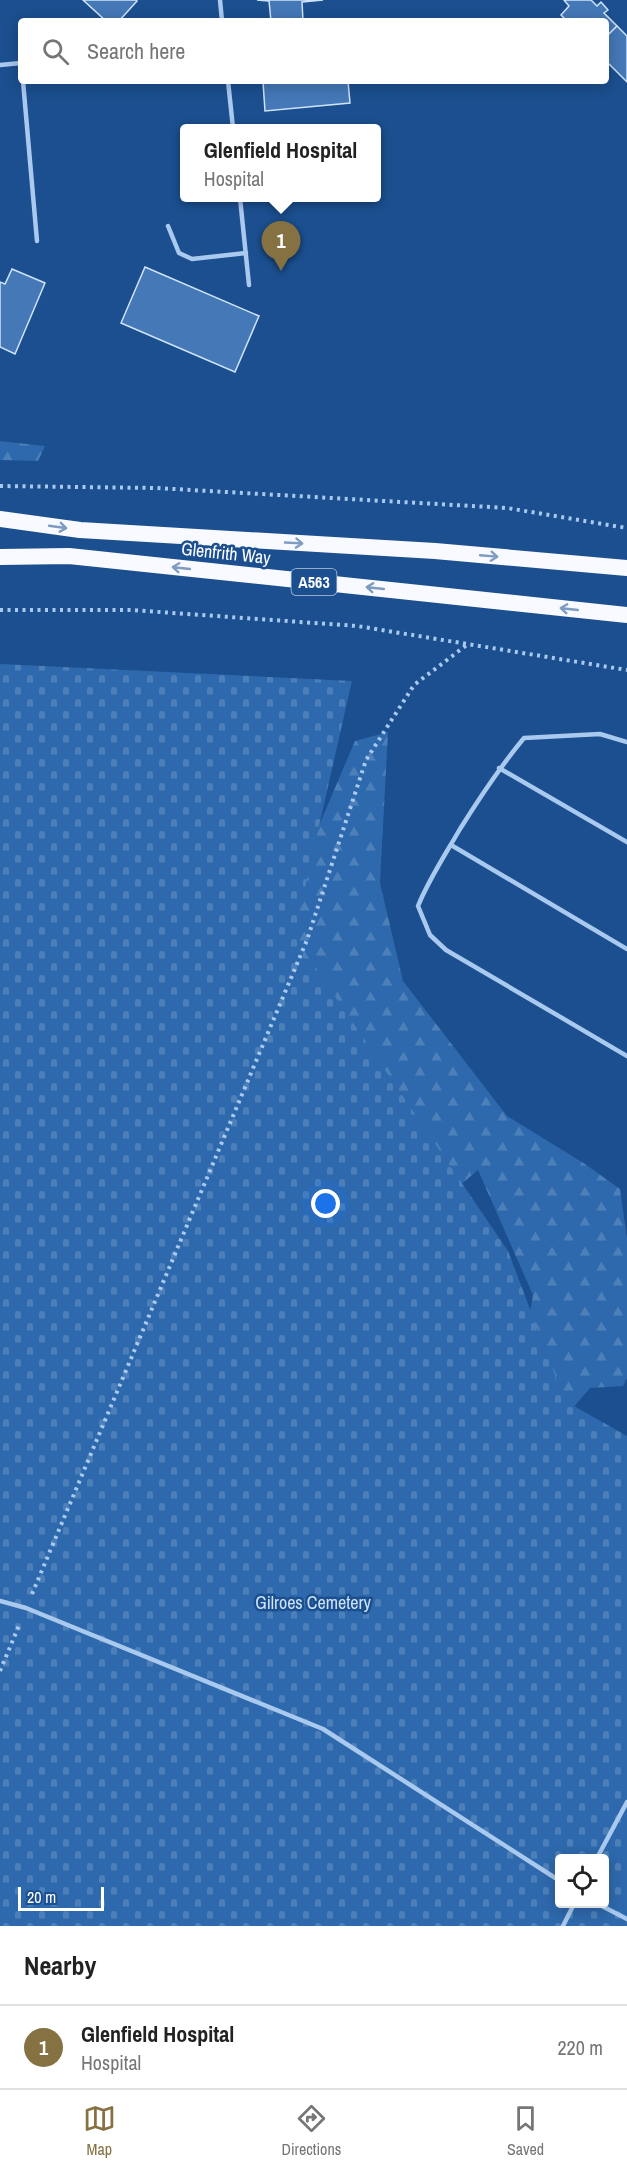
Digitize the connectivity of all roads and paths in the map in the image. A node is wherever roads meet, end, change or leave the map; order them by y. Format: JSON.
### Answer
{"nodes":[{"id":1,"x":220,"y":0,"type":"edge"},
{"id":2,"x":222,"y":18,"type":"edge"},
{"id":3,"x":18,"y":63,"type":"edge"},
{"id":4,"x":0,"y":65,"type":"edge"},
{"id":5,"x":23,"y":84,"type":"edge"},
{"id":6,"x":228,"y":84,"type":"edge"},
{"id":7,"x":232,"y":124,"type":"edge"},
{"id":8,"x":240,"y":202,"type":"edge"},
{"id":9,"x":168,"y":226,"type":"dead end"},
{"id":10,"x":37,"y":242,"type":"dead end"},
{"id":11,"x":246,"y":253,"type":"junction"},
{"id":12,"x":249,"y":285,"type":"dead end"},
{"id":13,"x":0,"y":486,"type":"edge"},
{"id":14,"x":0,"y":519,"type":"edge"},
{"id":15,"x":627,"y":528,"type":"edge"},
{"id":16,"x":0,"y":548,"type":"edge"},
{"id":17,"x":69,"y":556,"type":"junction"},
{"id":18,"x":0,"y":557,"type":"edge"},
{"id":19,"x":627,"y":568,"type":"edge"},
{"id":20,"x":0,"y":610,"type":"edge"},
{"id":21,"x":627,"y":615,"type":"edge"},
{"id":22,"x":468,"y":644,"type":"junction"},
{"id":23,"x":627,"y":670,"type":"edge"},
{"id":24,"x":627,"y":741,"type":"edge"},
{"id":25,"x":499,"y":768,"type":"junction"},
{"id":26,"x":627,"y":842,"type":"edge"},
{"id":27,"x":451,"y":845,"type":"junction"},
{"id":28,"x":627,"y":949,"type":"edge"},
{"id":29,"x":627,"y":1056,"type":"edge"},
{"id":30,"x":0,"y":1601,"type":"edge"},
{"id":31,"x":26,"y":1608,"type":"junction"},
{"id":32,"x":0,"y":1671,"type":"edge"},
{"id":33,"x":627,"y":1802,"type":"edge"},
{"id":34,"x":599,"y":1854,"type":"edge"},
{"id":35,"x":555,"y":1878,"type":"edge"},
{"id":36,"x":572,"y":1908,"type":"edge"},
{"id":37,"x":606,"y":1908,"type":"edge"},
{"id":38,"x":627,"y":1919,"type":"edge"},
{"id":39,"x":563,"y":1926,"type":"edge"}],
"edges":[{"from":1,"to":2,"type":"lane"},
{"from":3,"to":4,"type":"lane"},
{"from":5,"to":10,"type":"lane"},
{"from":6,"to":7,"type":"lane"},
{"from":8,"to":11,"type":"lane"},
{"from":9,"to":11,"type":"lane"},
{"from":11,"to":12,"type":"lane"},
{"from":13,"to":15,"type":"path"},
{"from":14,"to":19,"type":"highway","name":"Glenfrith Way","number":"A563","one_way":true},
{"from":16,"to":17,"type":"highway","number":"A563"},
{"from":17,"to":18,"type":"highway","name":"Glenfrith Way","number":"A563"},
{"from":21,"to":17,"type":"highway","name":"Glenfrith Way","number":"A563","one_way":true},
{"from":20,"to":22,"type":"path"},
{"from":22,"to":23,"type":"path"},
{"from":22,"to":31,"type":"path"},
{"from":24,"to":25,"type":"lane"},
{"from":25,"to":26,"type":"lane"},
{"from":25,"to":27,"type":"lane"},
{"from":27,"to":28,"type":"lane"},
{"from":27,"to":29,"type":"lane"},
{"from":30,"to":31,"type":"lane"},
{"from":31,"to":32,"type":"path"},
{"from":31,"to":35,"type":"lane"},
{"from":33,"to":34,"type":"lane"},
{"from":36,"to":39,"type":"lane"},
{"from":37,"to":38,"type":"lane"}]}
